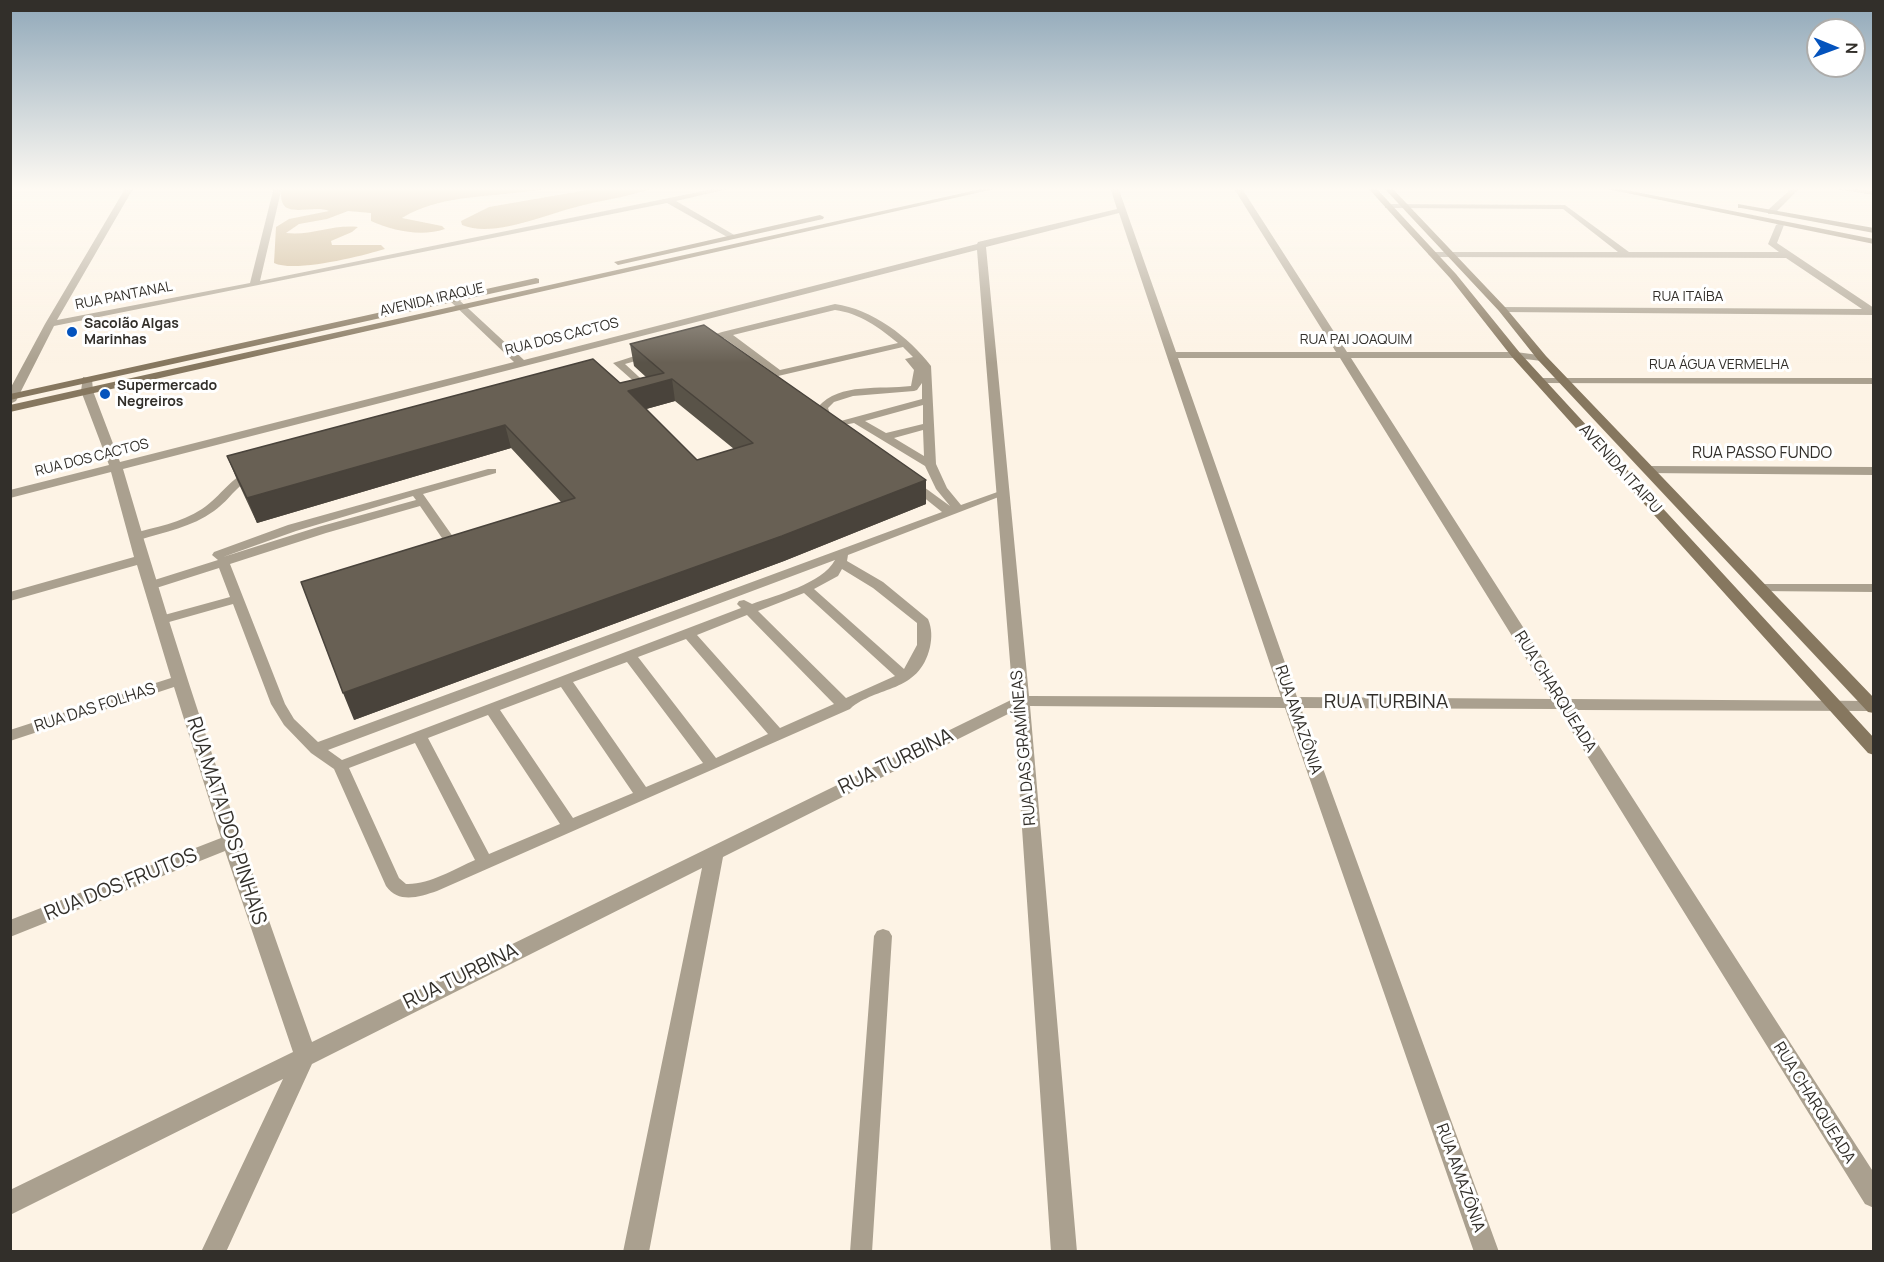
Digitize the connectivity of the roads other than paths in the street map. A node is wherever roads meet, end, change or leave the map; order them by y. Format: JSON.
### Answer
{"nodes":[{"id":1,"x":96,"y":246,"type":"edge"},
{"id":2,"x":264,"y":246,"type":"edge"},
{"id":3,"x":444,"y":246,"type":"edge"},
{"id":4,"x":689,"y":246,"type":"edge"},
{"id":5,"x":740,"y":246,"type":"edge"},
{"id":6,"x":974,"y":246,"type":"edge"},
{"id":7,"x":981,"y":246,"type":"edge"},
{"id":8,"x":1134,"y":246,"type":"edge"},
{"id":9,"x":1275,"y":246,"type":"edge"},
{"id":10,"x":1425,"y":246,"type":"edge"},
{"id":11,"x":1443,"y":246,"type":"edge"},
{"id":12,"x":1615,"y":246,"type":"edge"},
{"id":13,"x":1774,"y":246,"type":"edge"},
{"id":14,"x":1432,"y":254,"type":"junction"},
{"id":15,"x":1451,"y":254,"type":"junction"},
{"id":16,"x":1626,"y":254,"type":"junction"},
{"id":17,"x":1786,"y":255,"type":"junction"},
{"id":18,"x":254,"y":285,"type":"junction"},
{"id":19,"x":454,"y":300,"type":"junction"},
{"id":20,"x":463,"y":309,"type":"junction"},
{"id":21,"x":1502,"y":309,"type":"junction"},
{"id":22,"x":1873,"y":312,"type":"edge"},
{"id":23,"x":50,"y":324,"type":"junction"},
{"id":24,"x":725,"y":334,"type":"junction"},
{"id":25,"x":694,"y":342,"type":"edge"},
{"id":26,"x":899,"y":345,"type":"junction"},
{"id":27,"x":663,"y":350,"type":"edge"},
{"id":28,"x":1171,"y":355,"type":"junction"},
{"id":29,"x":1344,"y":355,"type":"junction"},
{"id":30,"x":1516,"y":355,"type":"junction"},
{"id":31,"x":1542,"y":358,"type":"junction"},
{"id":32,"x":521,"y":363,"type":"junction"},
{"id":33,"x":1564,"y":380,"type":"junction"},
{"id":34,"x":1540,"y":381,"type":"junction"},
{"id":35,"x":1874,"y":381,"type":"edge"},
{"id":36,"x":87,"y":385,"type":"junction"},
{"id":37,"x":649,"y":392,"type":"edge"},
{"id":38,"x":11,"y":398,"type":"edge"},
{"id":39,"x":929,"y":400,"type":"junction"},
{"id":40,"x":10,"y":409,"type":"edge"},
{"id":41,"x":856,"y":420,"type":"junction"},
{"id":42,"x":837,"y":425,"type":"junction"},
{"id":43,"x":927,"y":426,"type":"junction"},
{"id":44,"x":853,"y":437,"type":"edge"},
{"id":45,"x":885,"y":437,"type":"junction"},
{"id":46,"x":930,"y":464,"type":"junction"},
{"id":47,"x":116,"y":467,"type":"junction"},
{"id":48,"x":1650,"y":470,"type":"junction"},
{"id":49,"x":262,"y":471,"type":"edge"},
{"id":50,"x":492,"y":471,"type":"dead end"},
{"id":51,"x":1874,"y":471,"type":"edge"},
{"id":52,"x":905,"y":478,"type":"edge"},
{"id":53,"x":1003,"y":493,"type":"junction"},
{"id":54,"x":10,"y":494,"type":"edge"},
{"id":55,"x":419,"y":497,"type":"junction"},
{"id":56,"x":954,"y":511,"type":"junction"},
{"id":57,"x":135,"y":537,"type":"junction"},
{"id":58,"x":457,"y":551,"type":"edge"},
{"id":59,"x":843,"y":558,"type":"junction"},
{"id":60,"x":142,"y":559,"type":"junction"},
{"id":61,"x":223,"y":561,"type":"junction"},
{"id":62,"x":149,"y":584,"type":"junction"},
{"id":63,"x":806,"y":588,"type":"junction"},
{"id":64,"x":1761,"y":588,"type":"junction"},
{"id":65,"x":1874,"y":588,"type":"edge"},
{"id":66,"x":735,"y":593,"type":"junction"},
{"id":67,"x":10,"y":597,"type":"edge"},
{"id":68,"x":237,"y":599,"type":"junction"},
{"id":69,"x":748,"y":610,"type":"junction"},
{"id":70,"x":162,"y":620,"type":"junction"},
{"id":71,"x":688,"y":633,"type":"junction"},
{"id":72,"x":626,"y":634,"type":"junction"},
{"id":73,"x":634,"y":653,"type":"junction"},
{"id":74,"x":905,"y":677,"type":"junction"},
{"id":75,"x":180,"y":680,"type":"junction"},
{"id":76,"x":502,"y":680,"type":"junction"},
{"id":77,"x":564,"y":680,"type":"junction"},
{"id":78,"x":512,"y":700,"type":"junction"},
{"id":79,"x":1021,"y":701,"type":"junction"},
{"id":80,"x":1291,"y":702,"type":"junction"},
{"id":81,"x":1563,"y":703,"type":"junction"},
{"id":82,"x":846,"y":706,"type":"junction"},
{"id":83,"x":1836,"y":706,"type":"junction"},
{"id":84,"x":1872,"y":707,"type":"edge"},
{"id":85,"x":491,"y":708,"type":"junction"},
{"id":86,"x":778,"y":735,"type":"junction"},
{"id":87,"x":10,"y":736,"type":"edge"},
{"id":88,"x":419,"y":736,"type":"junction"},
{"id":89,"x":316,"y":749,"type":"junction"},
{"id":90,"x":1874,"y":749,"type":"edge"},
{"id":91,"x":713,"y":765,"type":"junction"},
{"id":92,"x":340,"y":766,"type":"junction"},
{"id":93,"x":643,"y":795,"type":"junction"},
{"id":94,"x":570,"y":826,"type":"junction"},
{"id":95,"x":231,"y":841,"type":"junction"},
{"id":96,"x":715,"y":851,"type":"junction"},
{"id":97,"x":485,"y":863,"type":"junction"},
{"id":98,"x":10,"y":929,"type":"edge"},
{"id":99,"x":883,"y":936,"type":"dead end"},
{"id":100,"x":305,"y":1054,"type":"junction"},
{"id":101,"x":1874,"y":1196,"type":"edge"},
{"id":102,"x":10,"y":1203,"type":"edge"},
{"id":103,"x":213,"y":1251,"type":"edge"},
{"id":104,"x":636,"y":1251,"type":"edge"},
{"id":105,"x":861,"y":1251,"type":"edge"},
{"id":106,"x":1064,"y":1251,"type":"edge"},
{"id":107,"x":1487,"y":1251,"type":"edge"}],
"edges":[{"from":1,"to":23,"type":"street"},
{"from":2,"to":18,"type":"street"},
{"from":3,"to":18,"type":"street","name":"RUA PANTANAL"},
{"from":4,"to":19,"type":"street","name":"AVENIDA IRAQUE"},
{"from":5,"to":20,"type":"street","name":"AVENIDA IRAQUE"},
{"from":6,"to":32,"type":"street","name":"RUA DOS CACTOS"},
{"from":7,"to":53,"type":"street","name":"RUA DAS GRAMÍNEAS"},
{"from":8,"to":28,"type":"street","name":"RUA AMAZÔNIA"},
{"from":9,"to":29,"type":"street","name":"RUA CHARQUEADA"},
{"from":10,"to":14,"type":"street","name":"AVENIDA ITAIPU"},
{"from":11,"to":15,"type":"street","name":"AVENIDA ITAIPU"},
{"from":12,"to":16,"type":"street"},
{"from":13,"to":17,"type":"street"},
{"from":14,"to":15,"type":"street"},
{"from":14,"to":30,"type":"street","name":"AVENIDA ITAIPU"},
{"from":15,"to":16,"type":"street"},
{"from":15,"to":21,"type":"street","name":"AVENIDA ITAIPU"},
{"from":16,"to":17,"type":"street"},
{"from":17,"to":22,"type":"street"},
{"from":18,"to":23,"type":"street","name":"RUA PANTANAL"},
{"from":19,"to":20,"type":"street"},
{"from":19,"to":36,"type":"street","name":"AVENIDA IRAQUE"},
{"from":20,"to":32,"type":"street"},
{"from":20,"to":36,"type":"street","name":"AVENIDA IRAQUE"},
{"from":21,"to":22,"type":"street","name":"RUA ITAÍBA"},
{"from":21,"to":31,"type":"street","name":"AVENIDA ITAIPU"},
{"from":23,"to":38,"type":"street"},
{"from":24,"to":25,"type":"lane"},
{"from":24,"to":26,"type":"lane"},
{"from":24,"to":26,"type":"lane"},
{"from":26,"to":39,"type":"lane"},
{"from":26,"to":42,"type":"lane"},
{"from":27,"to":37,"type":"lane"},
{"from":28,"to":29,"type":"street","name":"RUA PAI JOAQUIM"},
{"from":28,"to":80,"type":"street","name":"RUA AMAZÔNIA"},
{"from":29,"to":30,"type":"street","name":"RUA PAI JOAQUIM"},
{"from":29,"to":81,"type":"street","name":"RUA CHARQUEADA"},
{"from":30,"to":31,"type":"street","name":"RUA PAI JOAQUIM"},
{"from":30,"to":34,"type":"street","name":"AVENIDA ITAIPU"},
{"from":31,"to":33,"type":"street","name":"AVENIDA ITAIPU"},
{"from":32,"to":47,"type":"street","name":"RUA DOS CACTOS"},
{"from":33,"to":34,"type":"street","name":"RUA ÁGUA VERMELHA"},
{"from":33,"to":35,"type":"street","name":"RUA ÁGUA VERMELHA"},
{"from":33,"to":48,"type":"street","name":"AVENIDA ITAIPU"},
{"from":34,"to":83,"type":"street","name":"AVENIDA ITAIPU"},
{"from":36,"to":38,"type":"street","name":"AVENIDA IRAQUE"},
{"from":36,"to":40,"type":"street","name":"AVENIDA IRAQUE"},
{"from":36,"to":47,"type":"street","name":"RUA MATA DOS PINHAIS"},
{"from":39,"to":41,"type":"lane"},
{"from":39,"to":43,"type":"lane"},
{"from":41,"to":42,"type":"lane"},
{"from":41,"to":45,"type":"lane"},
{"from":42,"to":44,"type":"lane"},
{"from":43,"to":45,"type":"lane"},
{"from":43,"to":46,"type":"lane"},
{"from":45,"to":46,"type":"lane"},
{"from":46,"to":56,"type":"lane"},
{"from":47,"to":54,"type":"street","name":"RUA DOS CACTOS"},
{"from":47,"to":57,"type":"street","name":"RUA MATA DOS PINHAIS"},
{"from":48,"to":51,"type":"street","name":"RUA PASSO FUNDO"},
{"from":48,"to":64,"type":"street","name":"AVENIDA ITAIPU"},
{"from":49,"to":57,"type":"lane"},
{"from":50,"to":55,"type":"lane"},
{"from":52,"to":56,"type":"lane"},
{"from":53,"to":56,"type":"lane"},
{"from":53,"to":79,"type":"street","name":"RUA DAS GRAMÍNEAS"},
{"from":55,"to":58,"type":"lane"},
{"from":55,"to":61,"type":"lane"},
{"from":55,"to":62,"type":"lane"},
{"from":56,"to":59,"type":"lane"},
{"from":57,"to":60,"type":"street","name":"RUA MATA DOS PINHAIS"},
{"from":59,"to":63,"type":"lane"},
{"from":59,"to":66,"type":"lane"},
{"from":59,"to":74,"type":"lane"},
{"from":60,"to":62,"type":"street","name":"RUA MATA DOS PINHAIS"},
{"from":60,"to":67,"type":"street"},
{"from":61,"to":62,"type":"lane"},
{"from":61,"to":68,"type":"lane"},
{"from":62,"to":70,"type":"street","name":"RUA MATA DOS PINHAIS"},
{"from":63,"to":69,"type":"lane"},
{"from":63,"to":74,"type":"lane"},
{"from":64,"to":65,"type":"street"},
{"from":64,"to":84,"type":"street","name":"AVENIDA ITAIPU"},
{"from":66,"to":69,"type":"lane"},
{"from":66,"to":72,"type":"lane"},
{"from":68,"to":70,"type":"lane"},
{"from":68,"to":89,"type":"lane"},
{"from":69,"to":71,"type":"lane"},
{"from":69,"to":82,"type":"lane"},
{"from":70,"to":75,"type":"street","name":"RUA MATA DOS PINHAIS"},
{"from":71,"to":73,"type":"lane"},
{"from":71,"to":86,"type":"lane"},
{"from":72,"to":73,"type":"lane"},
{"from":72,"to":76,"type":"lane"},
{"from":73,"to":77,"type":"lane"},
{"from":73,"to":91,"type":"lane"},
{"from":74,"to":82,"type":"lane"},
{"from":75,"to":87,"type":"street","name":"RUA DAS FOLHAS"},
{"from":75,"to":95,"type":"street","name":"RUA MATA DOS PINHAIS"},
{"from":76,"to":78,"type":"lane"},
{"from":76,"to":89,"type":"lane"},
{"from":77,"to":78,"type":"lane"},
{"from":77,"to":93,"type":"lane"},
{"from":78,"to":85,"type":"lane"},
{"from":79,"to":80,"type":"street","name":"RUA TURBINA"},
{"from":79,"to":96,"type":"street","name":"RUA TURBINA"},
{"from":79,"to":106,"type":"street","name":"RUA DAS GRAMÍNEAS"},
{"from":80,"to":81,"type":"street","name":"RUA TURBINA"},
{"from":80,"to":107,"type":"street","name":"RUA AMAZÔNIA"},
{"from":81,"to":83,"type":"street","name":"RUA TURBINA"},
{"from":81,"to":101,"type":"street","name":"RUA CHARQUEADA"},
{"from":82,"to":86,"type":"lane"},
{"from":83,"to":84,"type":"street","name":"RUA TURBINA"},
{"from":83,"to":90,"type":"street","name":"AVENIDA ITAIPU"},
{"from":85,"to":88,"type":"lane"},
{"from":85,"to":94,"type":"lane"},
{"from":86,"to":91,"type":"lane"},
{"from":88,"to":92,"type":"lane"},
{"from":88,"to":97,"type":"lane"},
{"from":89,"to":92,"type":"lane"},
{"from":91,"to":93,"type":"lane"},
{"from":92,"to":97,"type":"lane"},
{"from":93,"to":94,"type":"lane"},
{"from":94,"to":97,"type":"lane"},
{"from":95,"to":98,"type":"street","name":"RUA DOS FRUTOS"},
{"from":95,"to":100,"type":"street","name":"RUA MATA DOS PINHAIS"},
{"from":96,"to":100,"type":"street","name":"RUA TURBINA"},
{"from":96,"to":104,"type":"street"},
{"from":99,"to":105,"type":"lane"},
{"from":100,"to":102,"type":"street","name":"RUA TURBINA"},
{"from":100,"to":103,"type":"street"}]}
